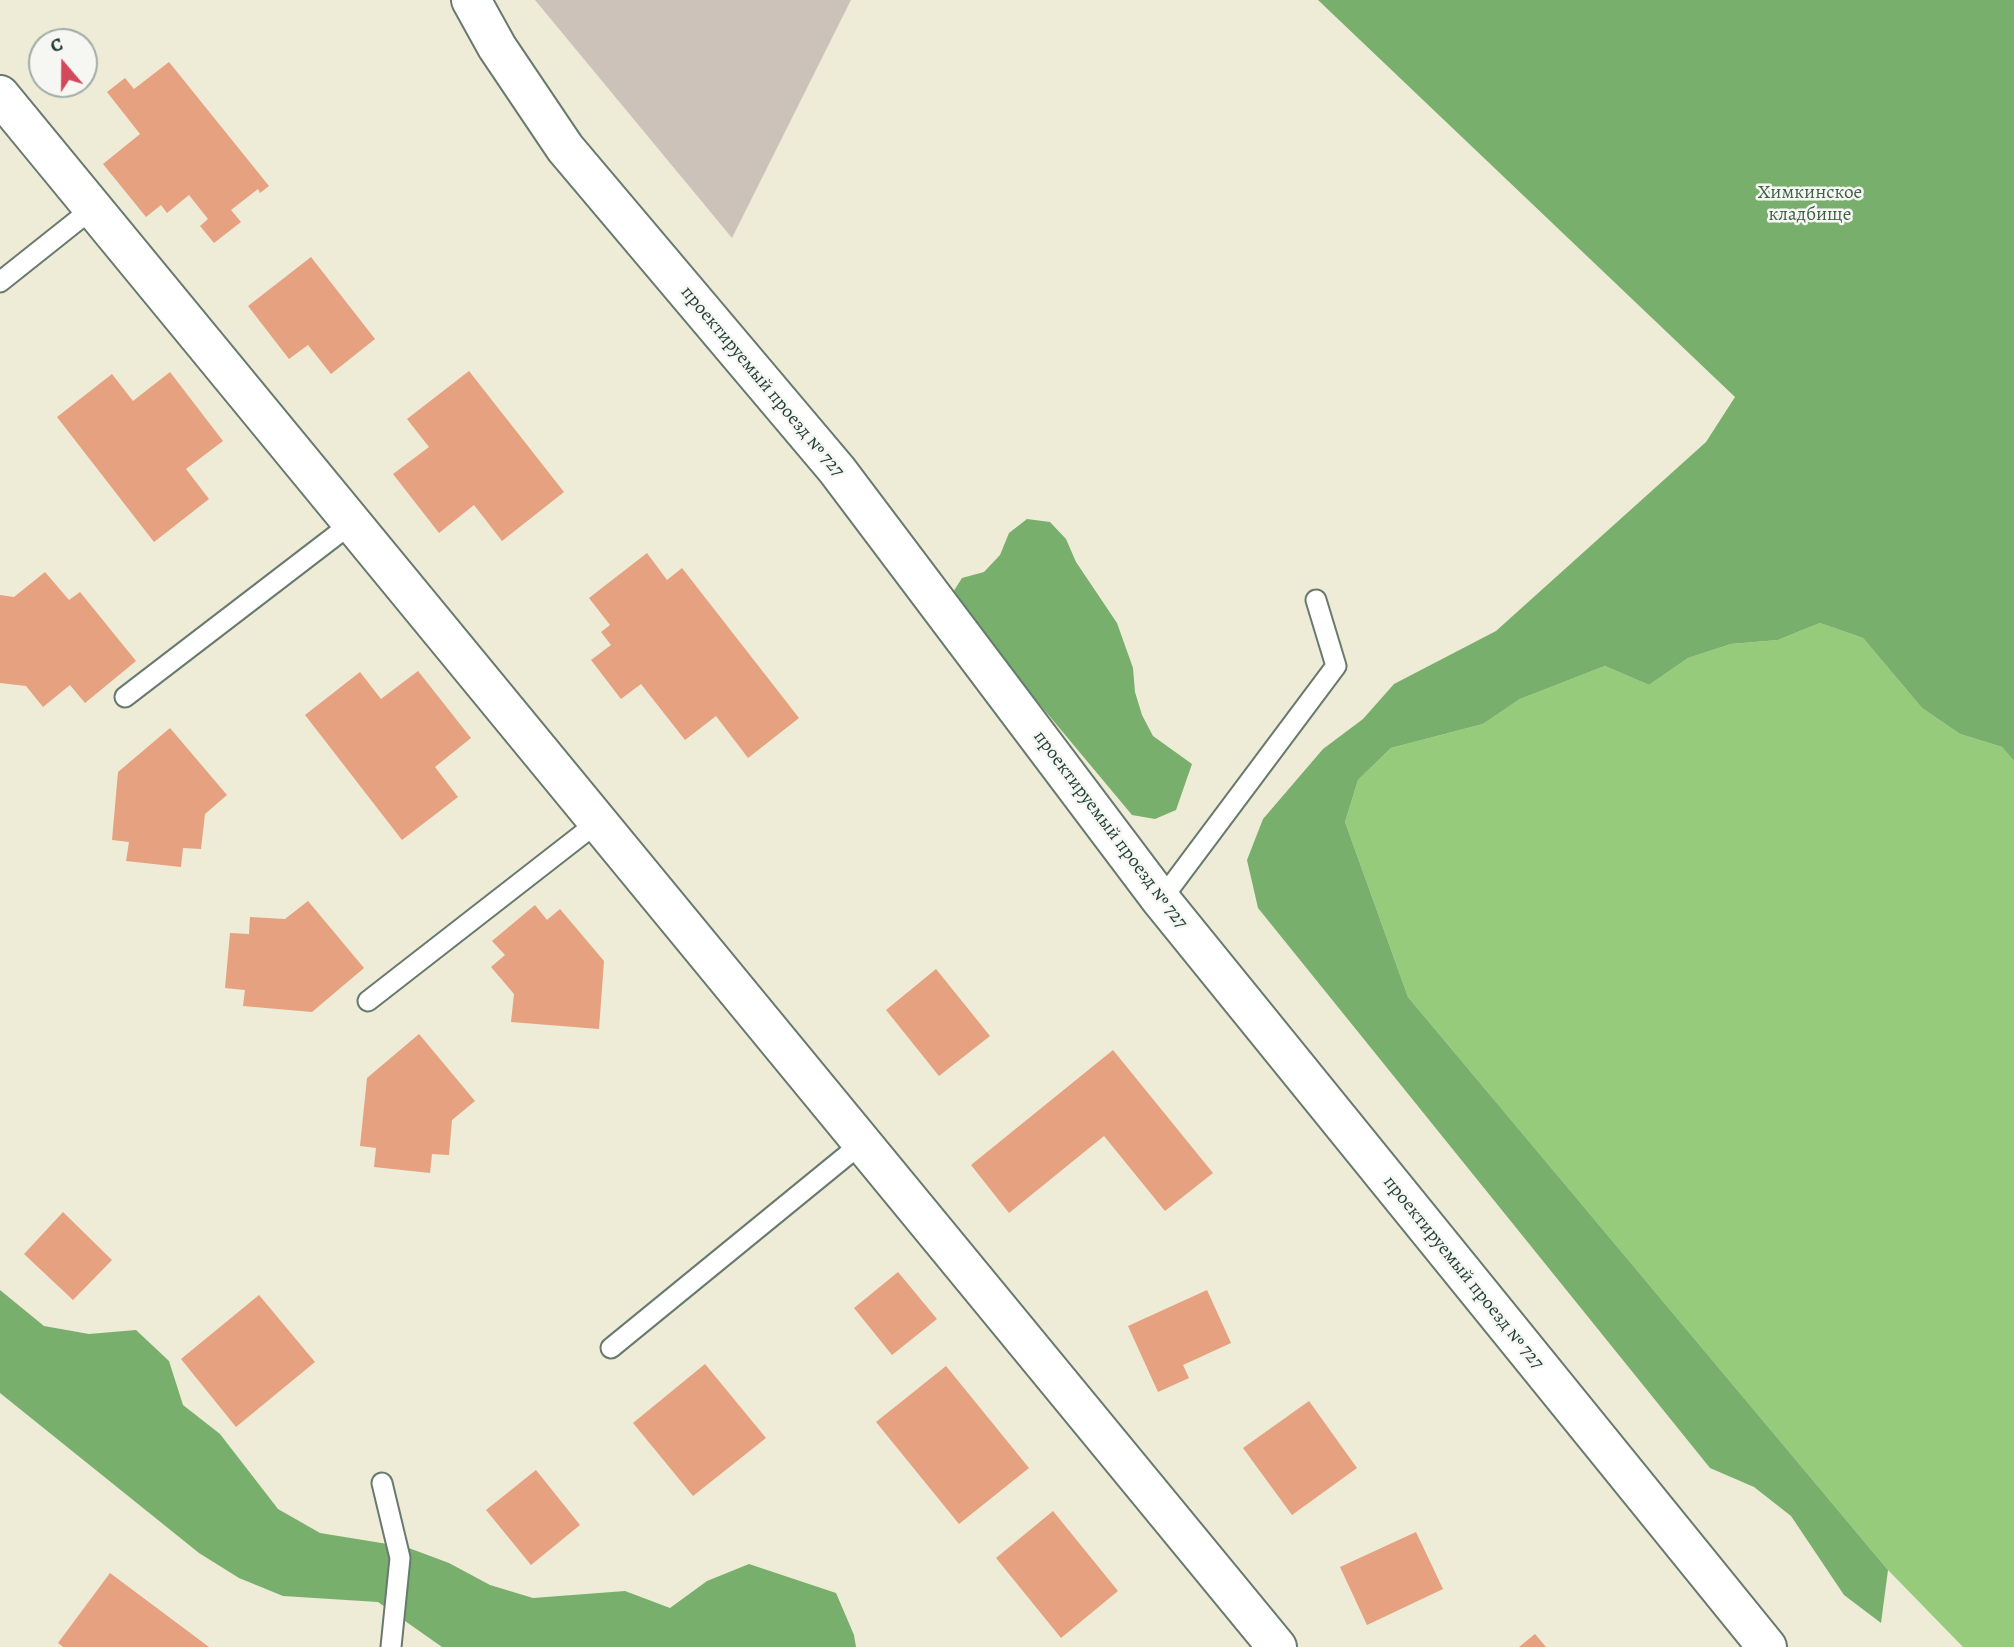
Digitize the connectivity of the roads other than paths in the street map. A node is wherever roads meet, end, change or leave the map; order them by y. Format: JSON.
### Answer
{"nodes":[{"id":1,"x":471,"y":0,"type":"edge"},
{"id":2,"x":0,"y":95,"type":"edge"},
{"id":3,"x":93,"y":208,"type":"junction"},
{"id":4,"x":0,"y":282,"type":"edge"},
{"id":5,"x":352,"y":523,"type":"junction"},
{"id":6,"x":1315,"y":600,"type":"dead end"},
{"id":7,"x":125,"y":697,"type":"dead end"},
{"id":8,"x":598,"y":822,"type":"junction"},
{"id":9,"x":1161,"y":900,"type":"junction"},
{"id":10,"x":368,"y":1002,"type":"dead end"},
{"id":11,"x":862,"y":1143,"type":"junction"},
{"id":12,"x":611,"y":1348,"type":"dead end"},
{"id":13,"x":382,"y":1483,"type":"dead end"},
{"id":14,"x":391,"y":1647,"type":"edge"},
{"id":15,"x":1278,"y":1647,"type":"edge"},
{"id":16,"x":1767,"y":1647,"type":"edge"}],
"edges":[{"from":1,"to":9,"type":"street","name":"проектируемый проезд № 727"},
{"from":2,"to":3,"type":"street"},
{"from":3,"to":4,"type":"lane"},
{"from":3,"to":5,"type":"street"},
{"from":5,"to":7,"type":"lane"},
{"from":5,"to":8,"type":"street"},
{"from":6,"to":9,"type":"lane"},
{"from":8,"to":10,"type":"lane"},
{"from":8,"to":11,"type":"street"},
{"from":9,"to":16,"type":"street","name":"проектируемый проезд № 727"},
{"from":11,"to":12,"type":"lane"},
{"from":11,"to":15,"type":"street"},
{"from":13,"to":14,"type":"lane"}]}
